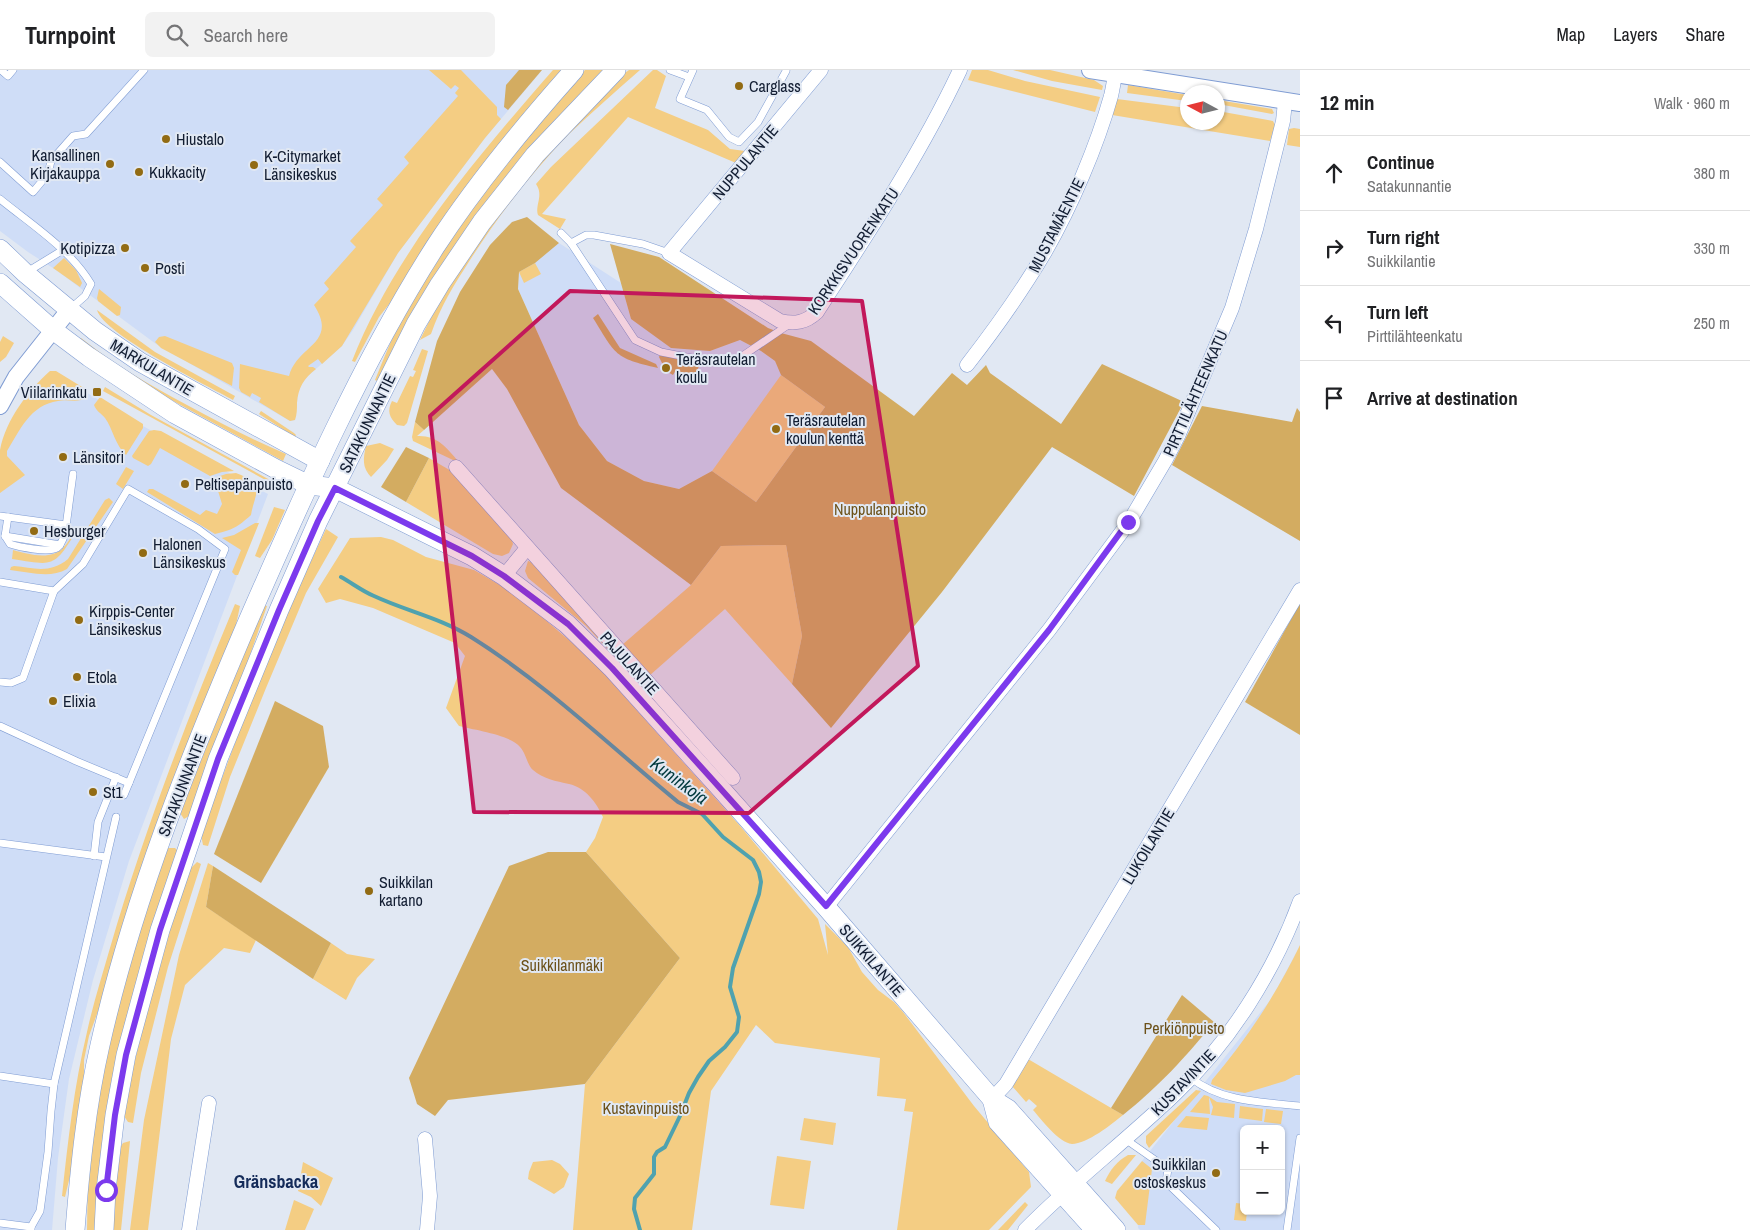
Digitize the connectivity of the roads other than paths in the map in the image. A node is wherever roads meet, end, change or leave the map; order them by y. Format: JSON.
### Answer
{"nodes":[{"id":1,"x":1,"y":70,"type":"edge"},
{"id":2,"x":13,"y":70,"type":"edge"},
{"id":3,"x":144,"y":70,"type":"edge"},
{"id":4,"x":574,"y":70,"type":"edge"},
{"id":5,"x":616,"y":70,"type":"edge"},
{"id":6,"x":670,"y":70,"type":"edge"},
{"id":7,"x":693,"y":70,"type":"edge"},
{"id":8,"x":786,"y":70,"type":"edge"},
{"id":9,"x":821,"y":70,"type":"edge"},
{"id":10,"x":960,"y":70,"type":"edge"},
{"id":11,"x":1090,"y":70,"type":"edge"},
{"id":12,"x":1116,"y":72,"type":"edge"},
{"id":13,"x":689,"y":78,"type":"junction"},
{"id":14,"x":1293,"y":103,"type":"edge"},
{"id":15,"x":0,"y":162,"type":"edge"},
{"id":16,"x":0,"y":200,"type":"edge"},
{"id":17,"x":562,"y":234,"type":"dead end"},
{"id":18,"x":572,"y":243,"type":"junction"},
{"id":19,"x":0,"y":249,"type":"edge"},
{"id":20,"x":63,"y":250,"type":"junction"},
{"id":21,"x":669,"y":253,"type":"junction"},
{"id":22,"x":25,"y":273,"type":"junction"},
{"id":23,"x":0,"y":283,"type":"edge"},
{"id":24,"x":69,"y":310,"type":"junction"},
{"id":25,"x":791,"y":323,"type":"junction"},
{"id":26,"x":53,"y":330,"type":"junction"},
{"id":27,"x":967,"y":365,"type":"dead end"},
{"id":28,"x":0,"y":406,"type":"edge"},
{"id":29,"x":320,"y":461,"type":"junction"},
{"id":30,"x":456,"y":467,"type":"dead end"},
{"id":31,"x":73,"y":474,"type":"dead end"},
{"id":32,"x":309,"y":485,"type":"junction"},
{"id":33,"x":335,"y":488,"type":"junction"},
{"id":34,"x":4,"y":516,"type":"edge"},
{"id":35,"x":66,"y":525,"type":"junction"},
{"id":36,"x":527,"y":548,"type":"junction"},
{"id":37,"x":504,"y":576,"type":"junction"},
{"id":38,"x":0,"y":582,"type":"edge"},
{"id":39,"x":1300,"y":590,"type":"edge"},
{"id":40,"x":54,"y":591,"type":"junction"},
{"id":41,"x":0,"y":682,"type":"edge"},
{"id":42,"x":0,"y":726,"type":"edge"},
{"id":43,"x":116,"y":777,"type":"junction"},
{"id":44,"x":129,"y":783,"type":"junction"},
{"id":45,"x":727,"y":784,"type":"junction"},
{"id":46,"x":124,"y":795,"type":"dead end"},
{"id":47,"x":116,"y":817,"type":"dead end"},
{"id":48,"x":0,"y":843,"type":"edge"},
{"id":49,"x":94,"y":856,"type":"junction"},
{"id":50,"x":106,"y":857,"type":"junction"},
{"id":51,"x":1300,"y":901,"type":"edge"},
{"id":52,"x":826,"y":906,"type":"junction"},
{"id":53,"x":0,"y":1076,"type":"edge"},
{"id":54,"x":1191,"y":1078,"type":"junction"},
{"id":55,"x":54,"y":1084,"type":"junction"},
{"id":56,"x":992,"y":1099,"type":"junction"},
{"id":57,"x":209,"y":1104,"type":"dead end"},
{"id":58,"x":1300,"y":1106,"type":"edge"},
{"id":59,"x":1300,"y":1138,"type":"edge"},
{"id":60,"x":425,"y":1139,"type":"dead end"},
{"id":61,"x":1125,"y":1139,"type":"junction"},
{"id":62,"x":1069,"y":1189,"type":"junction"},
{"id":63,"x":0,"y":1223,"type":"edge"},
{"id":64,"x":31,"y":1229,"type":"edge"},
{"id":65,"x":74,"y":1230,"type":"edge"},
{"id":66,"x":104,"y":1230,"type":"edge"},
{"id":67,"x":189,"y":1230,"type":"edge"},
{"id":68,"x":427,"y":1230,"type":"edge"},
{"id":69,"x":1025,"y":1230,"type":"edge"},
{"id":70,"x":1095,"y":1230,"type":"edge"},
{"id":71,"x":1116,"y":1230,"type":"edge"},
{"id":72,"x":1216,"y":1230,"type":"edge"},
{"id":73,"x":1286,"y":1230,"type":"edge"}],
"edges":[{"from":1,"to":2,"type":"lane"},
{"from":3,"to":15,"type":"lane"},
{"from":4,"to":29,"type":"main road","name":"SATAKUNNANTIE"},
{"from":5,"to":33,"type":"main road","name":"SATAKUNNANTIE"},
{"from":6,"to":13,"type":"lane"},
{"from":7,"to":13,"type":"lane"},
{"from":8,"to":13,"type":"lane"},
{"from":9,"to":21,"type":"street","name":"NUPPULANTIE"},
{"from":10,"to":25,"type":"street","name":"KORKKISVUORENKATU"},
{"from":11,"to":12,"type":"street"},
{"from":12,"to":14,"type":"street"},
{"from":12,"to":27,"type":"street","name":"MUSTAMÄENTIE"},
{"from":14,"to":52,"type":"street","name":"PIRTTILÄHTEENKATU"},
{"from":16,"to":20,"type":"lane"},
{"from":17,"to":18,"type":"lane"},
{"from":18,"to":21,"type":"lane"},
{"from":18,"to":25,"type":"lane"},
{"from":19,"to":22,"type":"main road","name":"MARKULANTIE"},
{"from":20,"to":22,"type":"lane"},
{"from":20,"to":24,"type":"lane"},
{"from":21,"to":25,"type":"street","name":"KORKKISVUORENKATU"},
{"from":22,"to":24,"type":"main road","name":"MARKULANTIE"},
{"from":23,"to":26,"type":"main road","name":"MARKULANTIE"},
{"from":24,"to":26,"type":"street"},
{"from":24,"to":29,"type":"main road","name":"MARKULANTIE"},
{"from":26,"to":28,"type":"street"},
{"from":26,"to":32,"type":"main road","name":"MARKULANTIE"},
{"from":29,"to":32,"type":"main road","name":"SATAKUNNANTIE"},
{"from":29,"to":33,"type":"main road"},
{"from":30,"to":36,"type":"street","name":"PAJULANTIE"},
{"from":31,"to":35,"type":"lane"},
{"from":32,"to":33,"type":"main road","name":"MARKULANTIE"},
{"from":32,"to":65,"type":"main road","name":"SATAKUNNANTIE"},
{"from":33,"to":37,"type":"main road","name":"SUIKKILANTIE"},
{"from":33,"to":66,"type":"main road","name":"SATAKUNNANTIE"},
{"from":34,"to":35,"type":"lane"},
{"from":34,"to":35,"type":"lane"},
{"from":36,"to":37,"type":"street"},
{"from":36,"to":45,"type":"street","name":"PAJULANTIE"},
{"from":37,"to":45,"type":"main road","name":"SUIKKILANTIE"},
{"from":38,"to":40,"type":"lane"},
{"from":39,"to":56,"type":"street","name":"LUKOILANTIE"},
{"from":40,"to":41,"type":"lane"},
{"from":40,"to":44,"type":"lane"},
{"from":42,"to":43,"type":"lane"},
{"from":43,"to":44,"type":"lane"},
{"from":43,"to":49,"type":"lane"},
{"from":44,"to":46,"type":"lane"},
{"from":45,"to":52,"type":"main road","name":"SUIKKILANTIE"},
{"from":47,"to":50,"type":"lane"},
{"from":48,"to":49,"type":"lane"},
{"from":49,"to":50,"type":"lane"},
{"from":50,"to":55,"type":"lane"},
{"from":51,"to":54,"type":"street","name":"KUSTAVINTIE"},
{"from":52,"to":56,"type":"main road","name":"SUIKKILANTIE"},
{"from":53,"to":55,"type":"lane"},
{"from":54,"to":58,"type":"lane"},
{"from":54,"to":61,"type":"street","name":"KUSTAVINTIE"},
{"from":55,"to":64,"type":"lane"},
{"from":56,"to":62,"type":"main road","name":"SUIKKILANTIE"},
{"from":57,"to":67,"type":"street"},
{"from":59,"to":73,"type":"lane"},
{"from":60,"to":68,"type":"street"},
{"from":61,"to":62,"type":"street","name":"KUSTAVINTIE"},
{"from":61,"to":72,"type":"lane"},
{"from":62,"to":69,"type":"street","name":"KUSTAVINTIE"},
{"from":62,"to":70,"type":"main road","name":"SUIKKILANTIE"},
{"from":62,"to":71,"type":"main road","name":"SUIKKILANTIE"},
{"from":63,"to":64,"type":"lane"}]}
